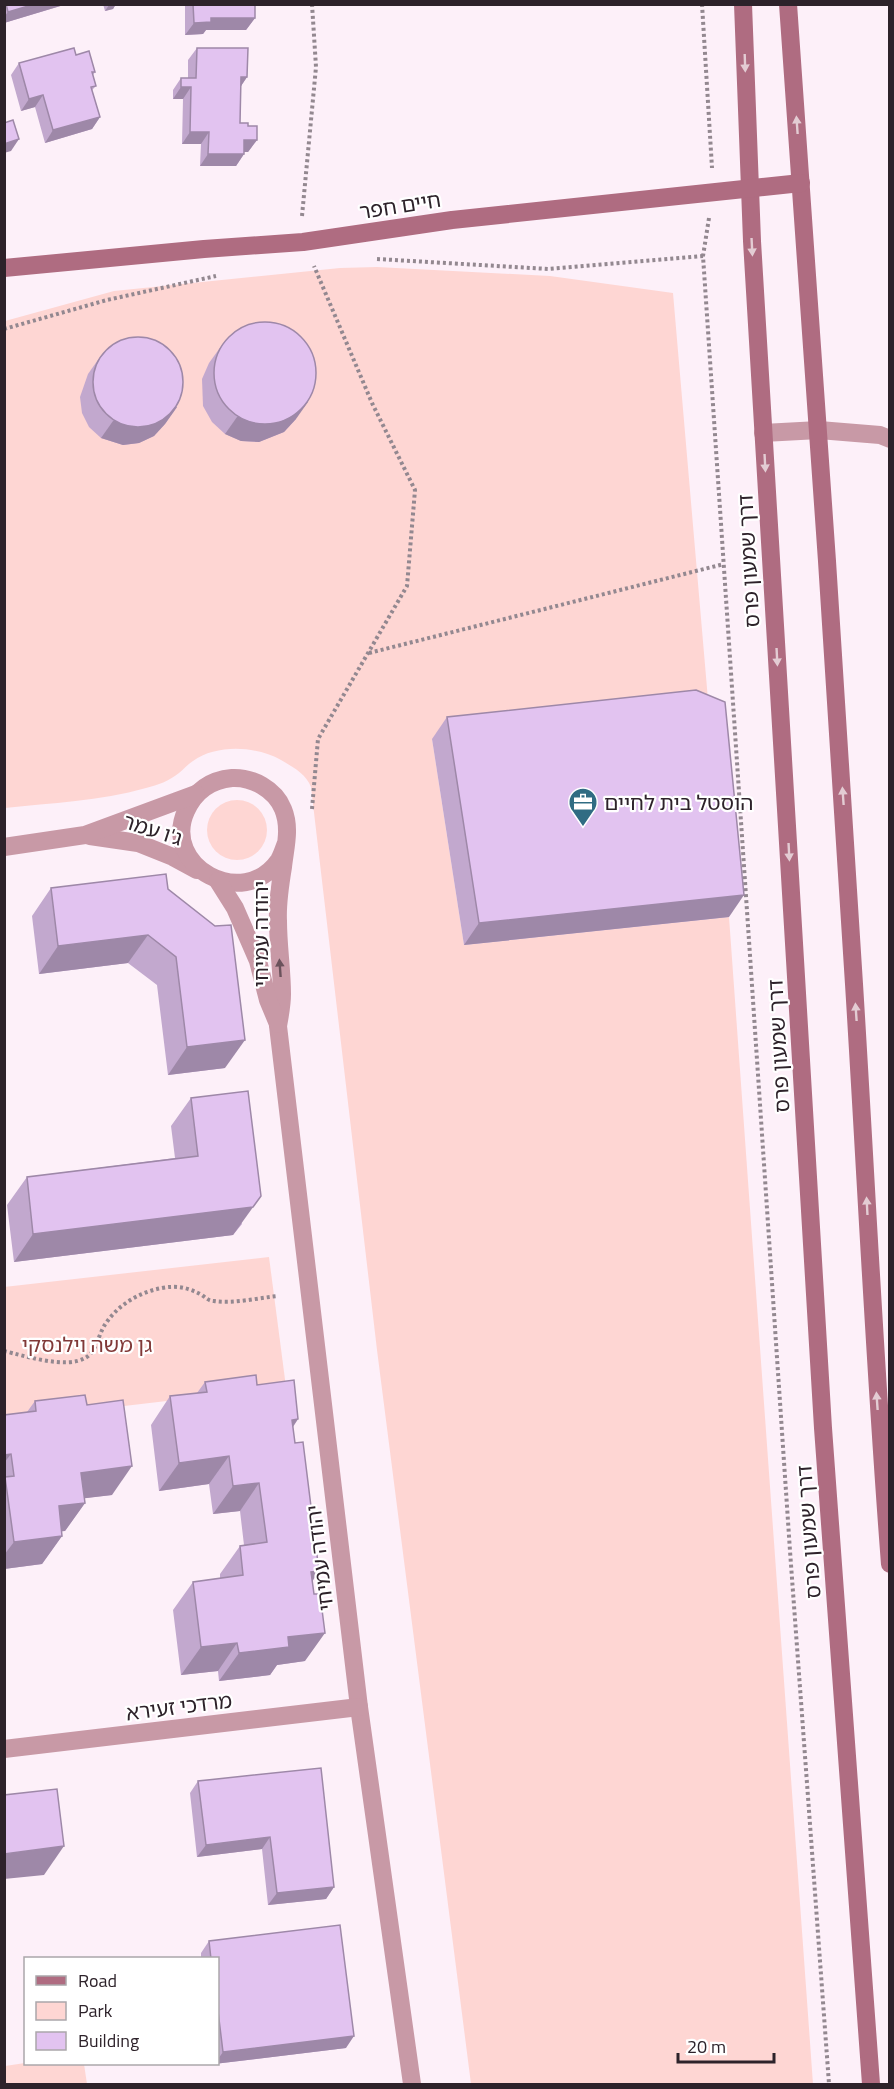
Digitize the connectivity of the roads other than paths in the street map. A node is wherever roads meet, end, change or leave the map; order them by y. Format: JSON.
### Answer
{"nodes":[{"id":1,"x":743,"y":4,"type":"edge"},
{"id":2,"x":788,"y":4,"type":"edge"},
{"id":3,"x":801,"y":183,"type":"junction"},
{"id":4,"x":749,"y":189,"type":"junction"},
{"id":5,"x":4,"y":268,"type":"edge"},
{"id":6,"x":819,"y":430,"type":"junction"},
{"id":7,"x":763,"y":433,"type":"junction"},
{"id":8,"x":890,"y":439,"type":"edge"},
{"id":9,"x":196,"y":794,"type":"junction"},
{"id":10,"x":287,"y":834,"type":"junction"},
{"id":11,"x":85,"y":835,"type":"junction"},
{"id":12,"x":4,"y":847,"type":"edge"},
{"id":13,"x":211,"y":877,"type":"junction"},
{"id":14,"x":278,"y":1026,"type":"junction"},
{"id":15,"x":890,"y":1564,"type":"edge"},
{"id":16,"x":359,"y":1707,"type":"junction"},
{"id":17,"x":4,"y":1749,"type":"edge"},
{"id":18,"x":412,"y":2085,"type":"edge"},
{"id":19,"x":871,"y":2085,"type":"edge"}],
"edges":[{"from":1,"to":4,"type":"street","name":"דרך שמעון פרס","one_way":true},
{"from":3,"to":2,"type":"street","one_way":true},
{"from":3,"to":4,"type":"street","name":"חיים חפר"},
{"from":3,"to":6,"type":"street"},
{"from":4,"to":5,"type":"street","name":"חיים חפר"},
{"from":4,"to":7,"type":"street","name":"דרך שמעון פרס","one_way":true},
{"from":6,"to":7,"type":"street"},
{"from":6,"to":8,"type":"street"},
{"from":15,"to":6,"type":"street","one_way":true},
{"from":7,"to":19,"type":"street","name":"דרך שמעון פרס","one_way":true},
{"from":9,"to":10,"type":"street"},
{"from":9,"to":11,"type":"street","name":"ג'ו עמר"},
{"from":9,"to":13,"type":"street"},
{"from":10,"to":13,"type":"street"},
{"from":14,"to":10,"type":"street","name":"יהודה עמיחי","one_way":true},
{"from":11,"to":12,"type":"street","name":"ג'ו עמר"},
{"from":11,"to":13,"type":"street","name":"ג'ו עמר"},
{"from":13,"to":14,"type":"street","name":"יהודה עמיחי"},
{"from":14,"to":16,"type":"street","name":"יהודה עמיחי"},
{"from":16,"to":17,"type":"street","name":"מרדכי זעירא"},
{"from":16,"to":18,"type":"street","name":"יהודה עמיחי"}]}
